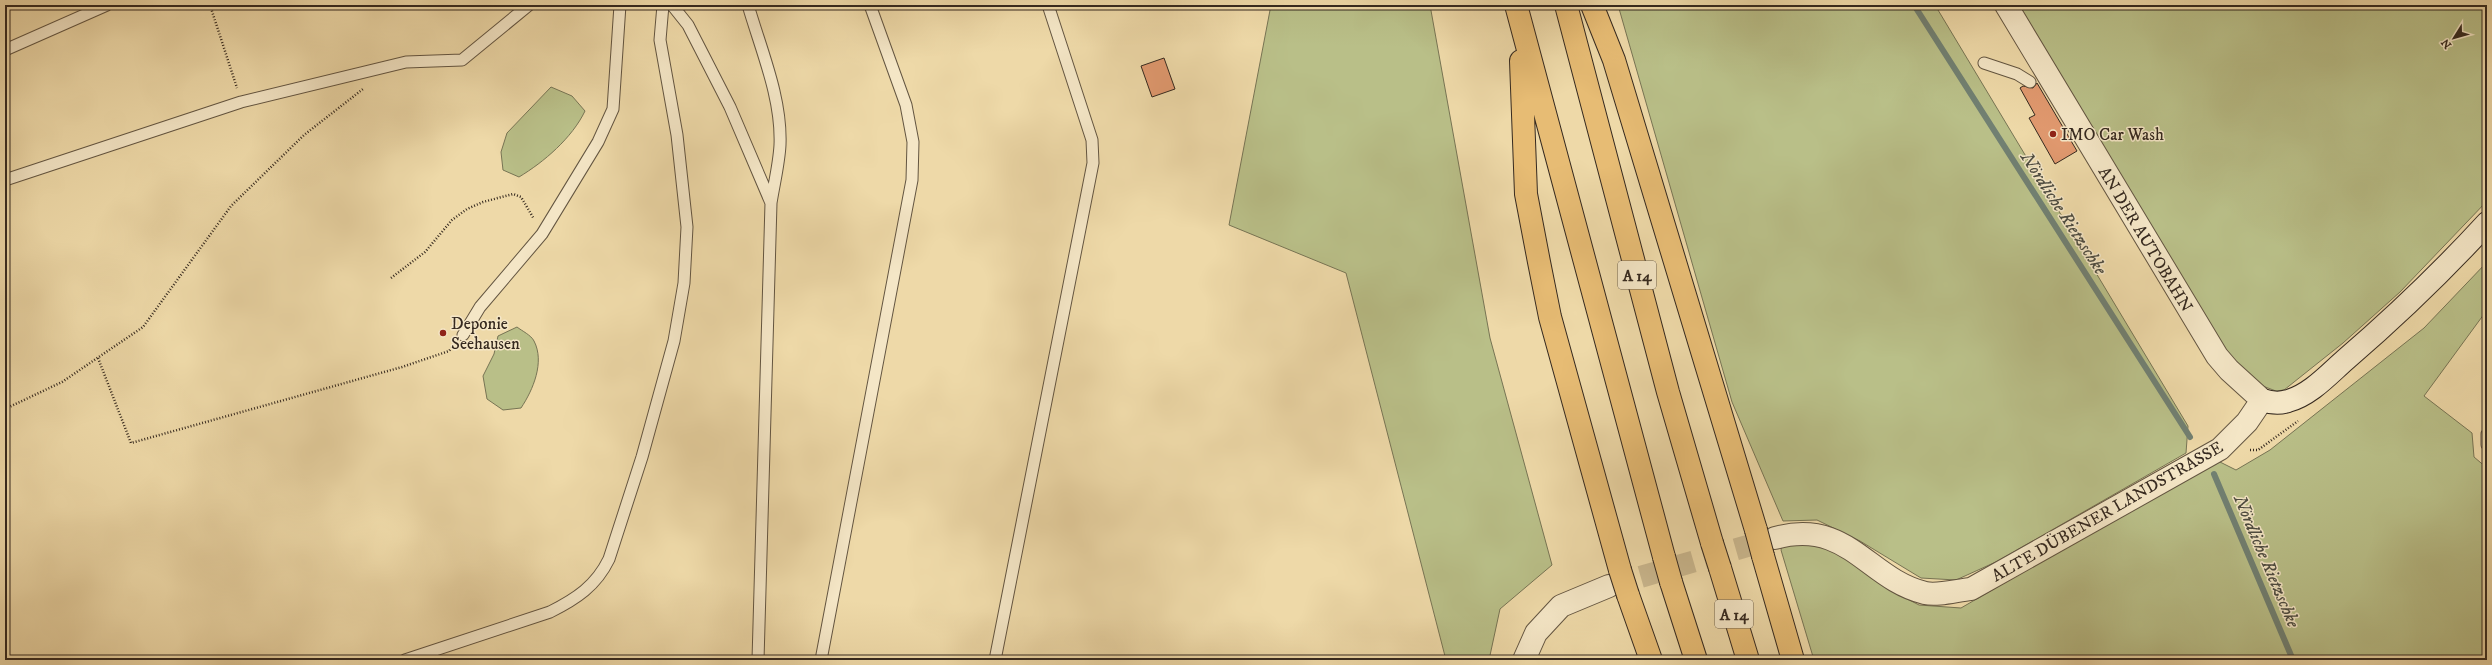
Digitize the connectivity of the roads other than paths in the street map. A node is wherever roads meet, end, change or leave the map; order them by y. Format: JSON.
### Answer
{"nodes":[{"id":1,"x":106,"y":5,"type":"edge"},
{"id":2,"x":529,"y":5,"type":"edge"},
{"id":3,"x":620,"y":5,"type":"edge"},
{"id":4,"x":663,"y":5,"type":"edge"},
{"id":5,"x":672,"y":5,"type":"edge"},
{"id":6,"x":748,"y":5,"type":"edge"},
{"id":7,"x":870,"y":5,"type":"edge"},
{"id":8,"x":1048,"y":5,"type":"edge"},
{"id":9,"x":1566,"y":5,"type":"edge"},
{"id":10,"x":1592,"y":5,"type":"edge"},
{"id":11,"x":2006,"y":5,"type":"edge"},
{"id":12,"x":1518,"y":13,"type":"edge"},
{"id":13,"x":5,"y":50,"type":"edge"},
{"id":14,"x":1984,"y":62,"type":"dead end"},
{"id":15,"x":2030,"y":82,"type":"dead end"},
{"id":16,"x":5,"y":180,"type":"edge"},
{"id":17,"x":772,"y":203,"type":"junction"},
{"id":18,"x":2487,"y":223,"type":"edge"},
{"id":19,"x":463,"y":335,"type":"road end"},
{"id":20,"x":2262,"y":400,"type":"junction"},
{"id":21,"x":2487,"y":434,"type":"edge"},
{"id":22,"x":2487,"y":445,"type":"edge"},
{"id":23,"x":1765,"y":541,"type":"junction"},
{"id":24,"x":1619,"y":584,"type":"junction"},
{"id":25,"x":1634,"y":616,"type":"junction"},
{"id":26,"x":1793,"y":659,"type":"edge"},
{"id":27,"x":405,"y":660,"type":"edge"},
{"id":28,"x":758,"y":660,"type":"edge"},
{"id":29,"x":821,"y":660,"type":"edge"},
{"id":30,"x":995,"y":660,"type":"edge"},
{"id":31,"x":1524,"y":660,"type":"edge"},
{"id":32,"x":1637,"y":660,"type":"edge"},
{"id":33,"x":1651,"y":660,"type":"edge"},
{"id":34,"x":1696,"y":660,"type":"edge"},
{"id":35,"x":1748,"y":660,"type":"edge"}],
"edges":[{"from":1,"to":13,"type":"lane"},
{"from":2,"to":16,"type":"lane"},
{"from":3,"to":19,"type":"lane"},
{"from":4,"to":27,"type":"lane"},
{"from":5,"to":17,"type":"lane"},
{"from":6,"to":17,"type":"lane"},
{"from":7,"to":29,"type":"lane"},
{"from":8,"to":30,"type":"lane"},
{"from":9,"to":35,"type":"highway","number":"A 14","bridge":true},
{"from":10,"to":23,"type":"highway"},
{"from":11,"to":20,"type":"street","name":"AN DER AUTOBAHN"},
{"from":12,"to":24,"type":"highway"},
{"from":12,"to":34,"type":"highway","bridge":true},
{"from":14,"to":15,"type":"lane"},
{"from":17,"to":28,"type":"lane"},
{"from":18,"to":20,"type":"street"},
{"from":20,"to":23,"type":"street","name":"ALTE DÜBENER LANDSTRASSE"},
{"from":21,"to":22,"type":"lane"},
{"from":23,"to":26,"type":"highway"},
{"from":24,"to":25,"type":"highway"},
{"from":24,"to":31,"type":"street"},
{"from":25,"to":32,"type":"highway"},
{"from":25,"to":33,"type":"highway"}]}
